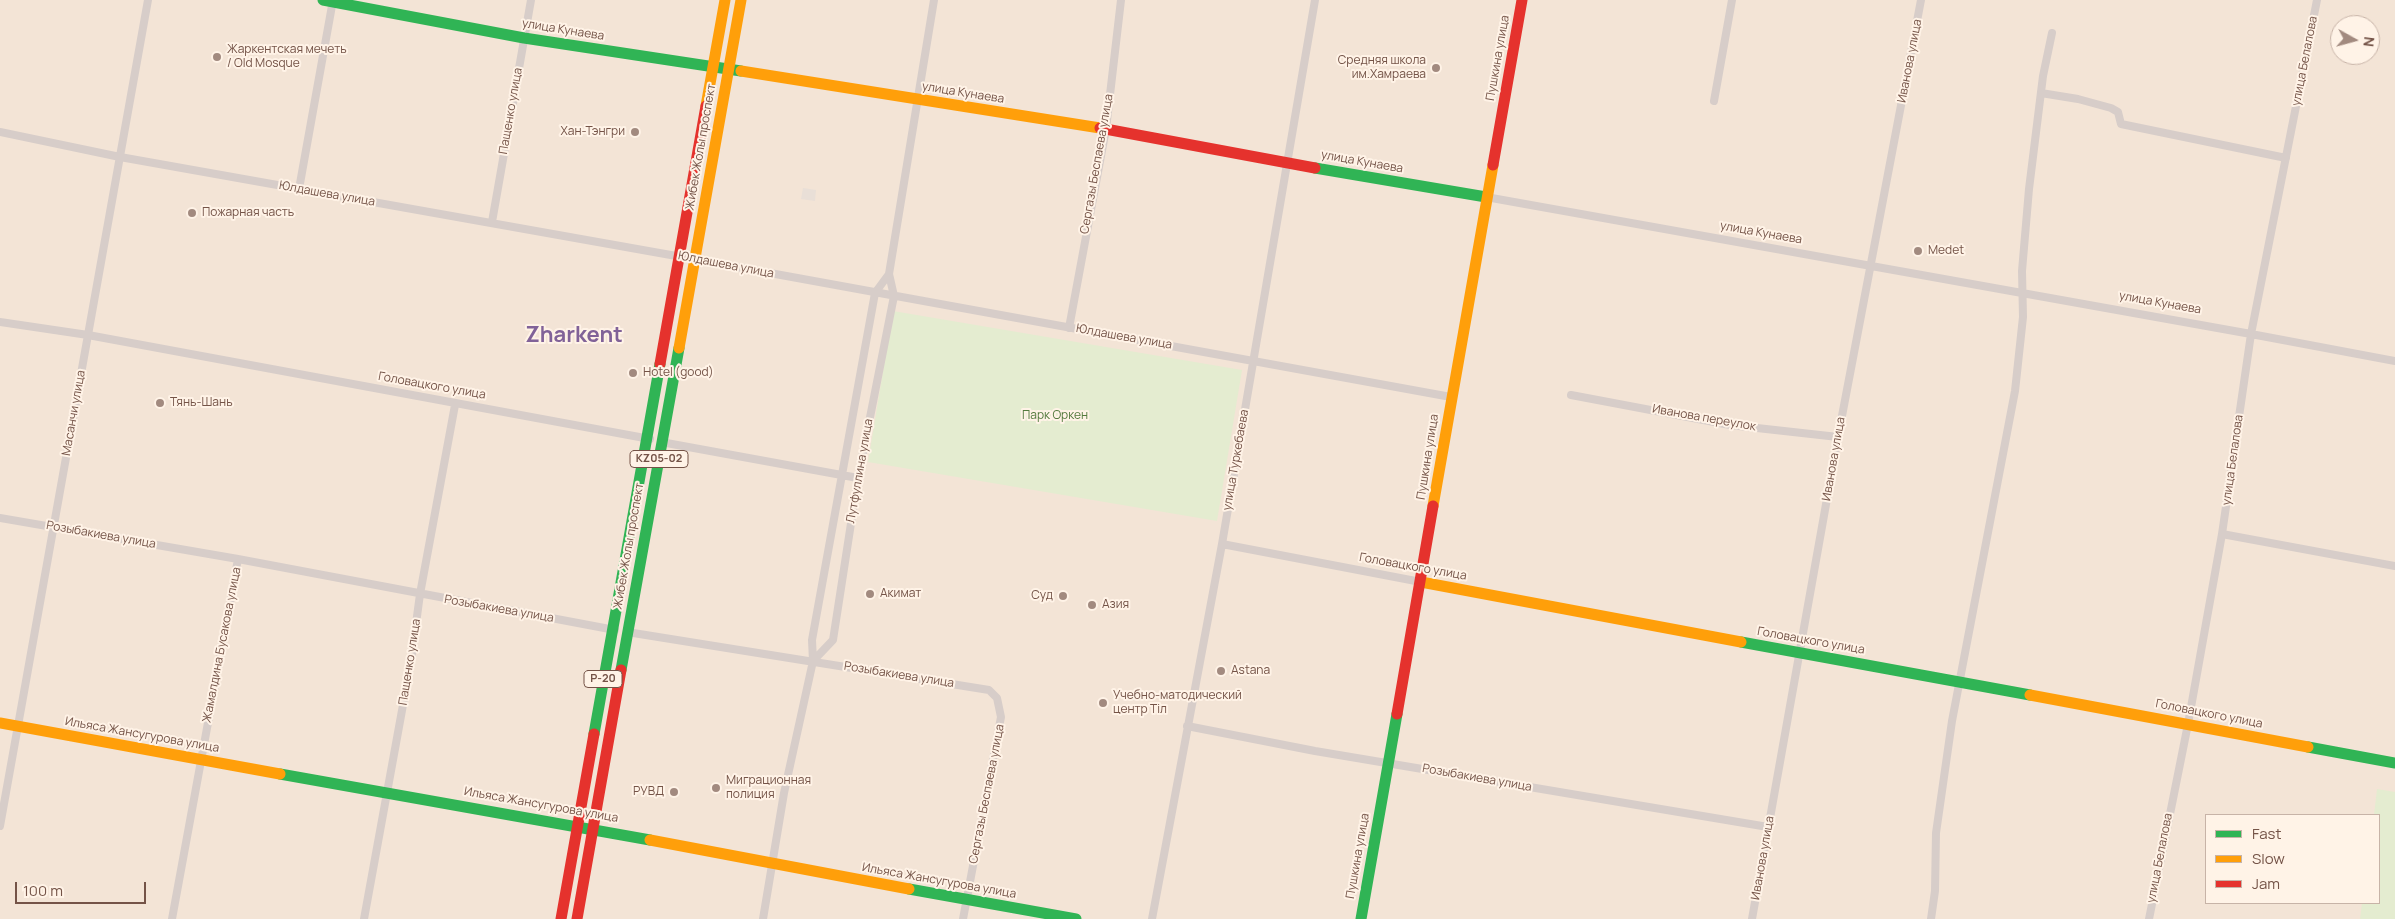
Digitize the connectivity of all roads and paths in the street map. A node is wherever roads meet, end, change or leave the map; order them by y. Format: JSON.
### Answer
{"nodes":[{"id":1,"x":148,"y":0,"type":"edge"},
{"id":2,"x":531,"y":0,"type":"edge"},
{"id":3,"x":725,"y":0,"type":"edge"},
{"id":4,"x":741,"y":0,"type":"edge"},
{"id":5,"x":934,"y":0,"type":"edge"},
{"id":6,"x":1121,"y":0,"type":"edge"},
{"id":7,"x":1314,"y":0,"type":"edge"},
{"id":8,"x":1522,"y":0,"type":"edge"},
{"id":9,"x":1732,"y":0,"type":"edge"},
{"id":10,"x":1922,"y":0,"type":"edge"},
{"id":11,"x":2317,"y":0,"type":"edge"},
{"id":12,"x":330,"y":1,"type":"edge"},
{"id":13,"x":2052,"y":33,"type":"dead end"},
{"id":14,"x":524,"y":38,"type":"junction"},
{"id":15,"x":713,"y":67,"type":"junction"},
{"id":16,"x":729,"y":68,"type":"junction"},
{"id":17,"x":2041,"y":93,"type":"junction"},
{"id":18,"x":916,"y":100,"type":"junction"},
{"id":19,"x":1714,"y":101,"type":"dead end"},
{"id":20,"x":1106,"y":129,"type":"junction"},
{"id":21,"x":0,"y":132,"type":"edge"},
{"id":22,"x":120,"y":157,"type":"junction"},
{"id":23,"x":2286,"y":158,"type":"junction"},
{"id":24,"x":1286,"y":163,"type":"junction"},
{"id":25,"x":299,"y":189,"type":"junction"},
{"id":26,"x":1486,"y":197,"type":"junction"},
{"id":27,"x":492,"y":222,"type":"junction"},
{"id":28,"x":679,"y":256,"type":"junction"},
{"id":29,"x":695,"y":260,"type":"junction"},
{"id":30,"x":1871,"y":266,"type":"junction"},
{"id":31,"x":889,"y":274,"type":"junction"},
{"id":32,"x":2022,"y":292,"type":"junction"},
{"id":33,"x":875,"y":293,"type":"junction"},
{"id":34,"x":894,"y":296,"type":"junction"},
{"id":35,"x":0,"y":322,"type":"edge"},
{"id":36,"x":1069,"y":328,"type":"junction"},
{"id":37,"x":2251,"y":334,"type":"junction"},
{"id":38,"x":88,"y":336,"type":"junction"},
{"id":39,"x":1254,"y":360,"type":"junction"},
{"id":40,"x":2395,"y":362,"type":"edge"},
{"id":41,"x":1571,"y":395,"type":"dead end"},
{"id":42,"x":1451,"y":396,"type":"junction"},
{"id":43,"x":455,"y":405,"type":"junction"},
{"id":44,"x":1838,"y":436,"type":"junction"},
{"id":45,"x":646,"y":439,"type":"junction"},
{"id":46,"x":662,"y":442,"type":"junction"},
{"id":47,"x":841,"y":476,"type":"junction"},
{"id":48,"x":858,"y":478,"type":"junction"},
{"id":49,"x":0,"y":518,"type":"edge"},
{"id":50,"x":53,"y":527,"type":"junction"},
{"id":51,"x":2222,"y":534,"type":"junction"},
{"id":52,"x":1222,"y":544,"type":"junction"},
{"id":53,"x":238,"y":559,"type":"junction"},
{"id":54,"x":2395,"y":566,"type":"edge"},
{"id":55,"x":1421,"y":582,"type":"junction"},
{"id":56,"x":420,"y":594,"type":"junction"},
{"id":57,"x":612,"y":629,"type":"junction"},
{"id":58,"x":628,"y":632,"type":"junction"},
{"id":59,"x":1800,"y":653,"type":"junction"},
{"id":60,"x":813,"y":661,"type":"junction"},
{"id":61,"x":1960,"y":681,"type":"junction"},
{"id":62,"x":997,"y":698,"type":"joint"},
{"id":63,"x":0,"y":723,"type":"edge"},
{"id":64,"x":2188,"y":724,"type":"junction"},
{"id":65,"x":18,"y":726,"type":"junction"},
{"id":66,"x":1187,"y":726,"type":"junction"},
{"id":67,"x":201,"y":760,"type":"junction"},
{"id":68,"x":1388,"y":763,"type":"junction"},
{"id":69,"x":2395,"y":763,"type":"edge"},
{"id":70,"x":387,"y":792,"type":"junction"},
{"id":71,"x":577,"y":825,"type":"junction"},
{"id":72,"x":0,"y":826,"type":"edge"},
{"id":73,"x":1768,"y":827,"type":"junction"},
{"id":74,"x":593,"y":828,"type":"junction"},
{"id":75,"x":771,"y":864,"type":"junction"},
{"id":76,"x":967,"y":900,"type":"junction"},
{"id":77,"x":172,"y":919,"type":"edge"},
{"id":78,"x":364,"y":919,"type":"edge"},
{"id":79,"x":561,"y":919,"type":"edge"},
{"id":80,"x":577,"y":919,"type":"edge"},
{"id":81,"x":763,"y":919,"type":"edge"},
{"id":82,"x":963,"y":919,"type":"edge"},
{"id":83,"x":1076,"y":919,"type":"edge"},
{"id":84,"x":1152,"y":919,"type":"edge"},
{"id":85,"x":1361,"y":919,"type":"edge"},
{"id":86,"x":1752,"y":919,"type":"edge"},
{"id":87,"x":1931,"y":919,"type":"edge"},
{"id":88,"x":2149,"y":919,"type":"edge"}],
"edges":[{"from":1,"to":22,"type":"street","name":"Масанчи улица"},
{"from":2,"to":14,"type":"street","name":"Пащенко улица"},
{"from":3,"to":15,"type":"main road","name":"Жибек Жолы проспект","number":"KZ05-02"},
{"from":4,"to":16,"type":"main road","name":"Жибек Жолы проспект","number":"KZ05-02"},
{"from":5,"to":18,"type":"street","name":"Лутфуллина улица"},
{"from":6,"to":20,"type":"street","name":"Сергазы Беспаева улица"},
{"from":7,"to":24,"type":"street","name":"улица Туркебаева"},
{"from":8,"to":26,"type":"main road","name":"Пушкина улица"},
{"from":9,"to":19,"type":"street"},
{"from":10,"to":30,"type":"street","name":"Иванова улица"},
{"from":11,"to":23,"type":"street","name":"улица Белалова"},
{"from":12,"to":14,"type":"main road","name":"улица Кунаева"},
{"from":12,"to":25,"type":"street"},
{"from":13,"to":17,"type":"street"},
{"from":14,"to":15,"type":"main road","name":"улица Кунаева"},
{"from":14,"to":27,"type":"street","name":"Пащенко улица"},
{"from":15,"to":16,"type":"main road","name":"улица Кунаева"},
{"from":15,"to":28,"type":"main road","name":"Жибек Жолы проспект","number":"KZ05-02"},
{"from":16,"to":18,"type":"main road","name":"улица Кунаева"},
{"from":16,"to":29,"type":"main road","name":"Жибек Жолы проспект","number":"KZ05-02"},
{"from":17,"to":23,"type":"street"},
{"from":17,"to":32,"type":"street"},
{"from":18,"to":20,"type":"main road","name":"улица Кунаева"},
{"from":18,"to":31,"type":"street","name":"Лутфуллина улица"},
{"from":20,"to":24,"type":"main road","name":"улица Кунаева"},
{"from":20,"to":36,"type":"street","name":"Сергазы Беспаева улица"},
{"from":21,"to":22,"type":"street","name":"Юлдашева улица"},
{"from":22,"to":25,"type":"street","name":"Юлдашева улица"},
{"from":22,"to":38,"type":"street","name":"Масанчи улица"},
{"from":23,"to":37,"type":"street","name":"улица Белалова"},
{"from":24,"to":26,"type":"main road","name":"улица Кунаева"},
{"from":24,"to":39,"type":"street","name":"улица Туркебаева"},
{"from":25,"to":27,"type":"street","name":"Юлдашева улица"},
{"from":26,"to":30,"type":"street","name":"улица Кунаева"},
{"from":26,"to":42,"type":"main road","name":"Пушкина улица"},
{"from":27,"to":28,"type":"street","name":"Юлдашева улица"},
{"from":28,"to":29,"type":"street","name":"Юлдашева улица"},
{"from":28,"to":45,"type":"main road","name":"Жибек Жолы проспект","number":"KZ05-02"},
{"from":29,"to":33,"type":"street","name":"Юлдашева улица"},
{"from":29,"to":46,"type":"main road","name":"Жибек Жолы проспект","number":"KZ05-02"},
{"from":30,"to":32,"type":"street","name":"улица Кунаева"},
{"from":30,"to":44,"type":"street","name":"Иванова улица"},
{"from":31,"to":33,"type":"street","name":"Лутфуллина улица"},
{"from":31,"to":34,"type":"street","name":"Лутфуллина улица"},
{"from":32,"to":37,"type":"street","name":"улица Кунаева"},
{"from":32,"to":61,"type":"street"},
{"from":33,"to":34,"type":"street","name":"Юлдашева улица"},
{"from":33,"to":47,"type":"street","name":"Лутфуллина улица"},
{"from":34,"to":36,"type":"street","name":"Юлдашева улица"},
{"from":34,"to":48,"type":"street","name":"Лутфуллина улица"},
{"from":35,"to":38,"type":"street","name":"Головацкого улица"},
{"from":36,"to":39,"type":"street","name":"Юлдашева улица"},
{"from":37,"to":40,"type":"street","name":"улица Кунаева"},
{"from":37,"to":51,"type":"street","name":"улица Белалова"},
{"from":38,"to":43,"type":"street","name":"Головацкого улица"},
{"from":38,"to":50,"type":"street","name":"Масанчи улица"},
{"from":39,"to":42,"type":"street","name":"Юлдашева улица"},
{"from":39,"to":52,"type":"street","name":"улица Туркебаева"},
{"from":41,"to":44,"type":"street","name":"Иванова переулок"},
{"from":42,"to":55,"type":"main road","name":"Пушкина улица"},
{"from":43,"to":45,"type":"street","name":"Головацкого улица"},
{"from":43,"to":56,"type":"street","name":"Пащенко улица"},
{"from":44,"to":59,"type":"street","name":"Иванова улица"},
{"from":45,"to":46,"type":"street","name":"Головацкого улица"},
{"from":45,"to":57,"type":"main road","name":"Жибек Жолы проспект","number":"Р-20"},
{"from":46,"to":47,"type":"street","name":"Головацкого улица"},
{"from":46,"to":58,"type":"main road","name":"Жибек Жолы проспект","number":"KZ05-02"},
{"from":47,"to":48,"type":"street","name":"Головацкого улица"},
{"from":47,"to":60,"type":"street","name":"Лутфуллина улица"},
{"from":48,"to":60,"type":"street","name":"Лутфуллина улица"},
{"from":49,"to":50,"type":"street","name":"Розыбакиева улица"},
{"from":50,"to":53,"type":"street","name":"Розыбакиева улица"},
{"from":50,"to":65,"type":"street","name":"Масанчи улица"},
{"from":51,"to":54,"type":"street"},
{"from":51,"to":64,"type":"street","name":"улица Белалова"},
{"from":52,"to":55,"type":"street","name":"Головацкого улица"},
{"from":52,"to":66,"type":"street","name":"улица Туркебаева"},
{"from":53,"to":56,"type":"street","name":"Розыбакиева улица"},
{"from":53,"to":67,"type":"street","name":"Жамалдина Бусакова улица"},
{"from":55,"to":59,"type":"main road","name":"Головацкого улица"},
{"from":55,"to":68,"type":"main road","name":"Пушкина улица"},
{"from":56,"to":57,"type":"street","name":"Розыбакиева улица"},
{"from":56,"to":70,"type":"street","name":"Пащенко улица"},
{"from":57,"to":58,"type":"street","name":"Розыбакиева улица"},
{"from":57,"to":71,"type":"main road","name":"Жибек Жолы проспект","number":"Р-20"},
{"from":58,"to":60,"type":"street","name":"Розыбакиева улица"},
{"from":58,"to":74,"type":"main road","name":"Жибек Жолы проспект","number":"KZ05-02"},
{"from":59,"to":61,"type":"main road","name":"Головацкого улица"},
{"from":59,"to":73,"type":"street","name":"Иванова улица"},
{"from":60,"to":62,"type":"street","name":"Розыбакиева улица"},
{"from":60,"to":75,"type":"street","name":"Лутфуллина улица"},
{"from":61,"to":64,"type":"main road","name":"Головацкого улица"},
{"from":61,"to":87,"type":"street"},
{"from":62,"to":76,"type":"street","name":"Сергазы Беспаева улица"},
{"from":63,"to":65,"type":"main road","name":"Ильяса Жансугурова улица"},
{"from":64,"to":69,"type":"main road","name":"Головацкого улица"},
{"from":64,"to":88,"type":"street","name":"улица Белалова"},
{"from":65,"to":67,"type":"main road","name":"Ильяса Жансугурова улица"},
{"from":65,"to":72,"type":"street","name":"Масанчи улица"},
{"from":66,"to":68,"type":"street","name":"Розыбакиева улица"},
{"from":66,"to":84,"type":"street","name":"улица Туркебаева"},
{"from":67,"to":70,"type":"main road","name":"Ильяса Жансугурова улица"},
{"from":67,"to":77,"type":"street","name":"Жамалдина Бусакова улица"},
{"from":68,"to":73,"type":"street","name":"Розыбакиева улица"},
{"from":68,"to":85,"type":"main road","name":"Пушкина улица"},
{"from":70,"to":71,"type":"main road","name":"Ильяса Жансугурова улица"},
{"from":70,"to":78,"type":"street","name":"Пащенко улица"},
{"from":71,"to":74,"type":"main road","name":"Ильяса Жансугурова улица"},
{"from":71,"to":79,"type":"main road","name":"Жибек Жолы проспект","number":"Р-20"},
{"from":73,"to":86,"type":"street","name":"Иванова улица"},
{"from":74,"to":75,"type":"main road","name":"Ильяса Жансугурова улица"},
{"from":74,"to":80,"type":"main road","name":"Жибек Жолы проспект","number":"KZ05-02"},
{"from":75,"to":76,"type":"main road","name":"Ильяса Жансугурова улица"},
{"from":75,"to":81,"type":"street","name":"Лутфуллина улица"},
{"from":76,"to":82,"type":"street","name":"Сергазы Беспаева улица"},
{"from":76,"to":83,"type":"main road","name":"Ильяса Жансугурова улица"}]}
